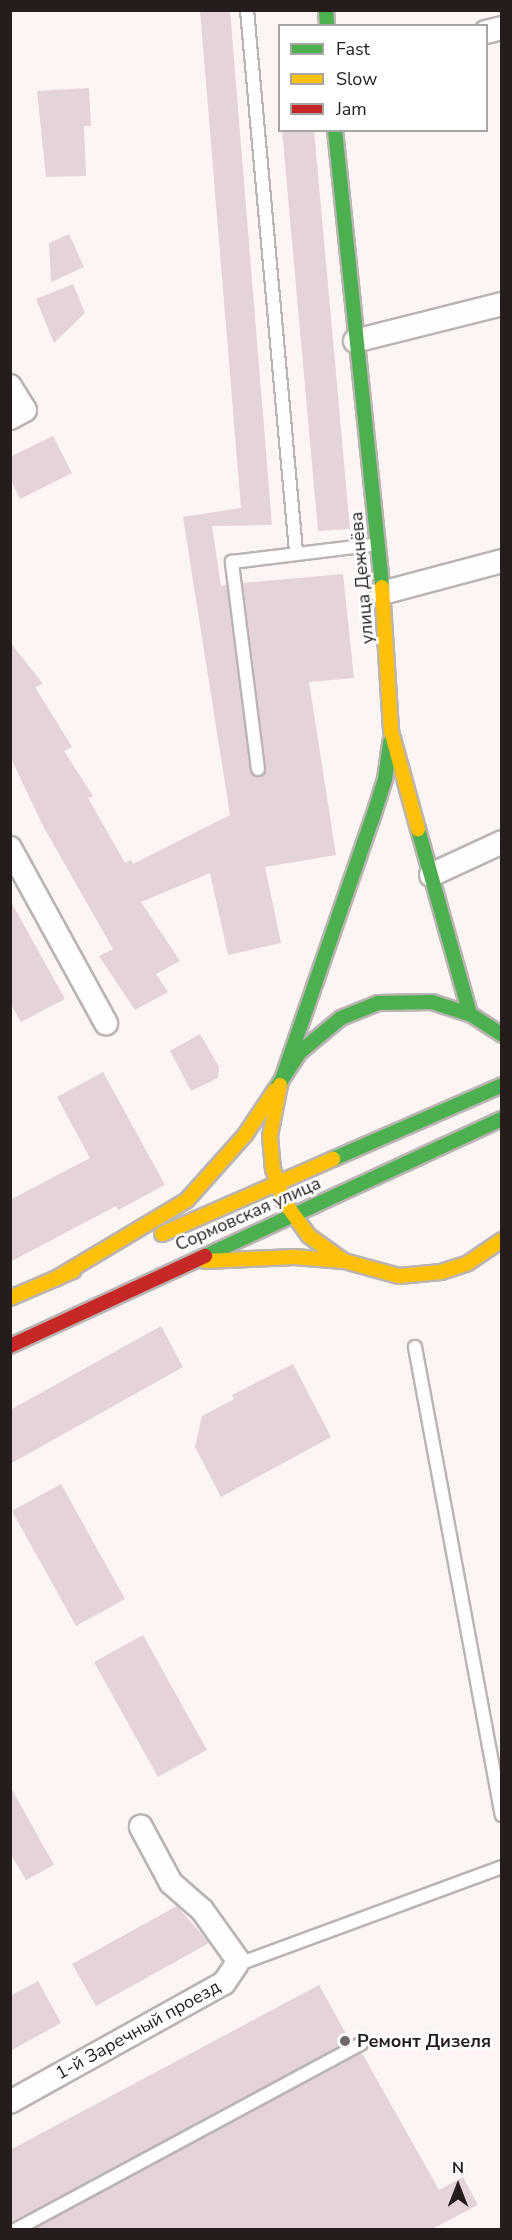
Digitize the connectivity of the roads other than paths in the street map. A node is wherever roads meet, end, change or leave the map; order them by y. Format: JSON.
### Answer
{"nodes":[{"id":1,"x":247,"y":10,"type":"edge"},
{"id":2,"x":334,"y":132,"type":"edge"},
{"id":3,"x":501,"y":304,"type":"edge"},
{"id":4,"x":355,"y":341,"type":"junction"},
{"id":5,"x":10,"y":386,"type":"edge"},
{"id":6,"x":18,"y":414,"type":"edge"},
{"id":7,"x":379,"y":544,"type":"junction"},
{"id":8,"x":296,"y":552,"type":"junction"},
{"id":9,"x":501,"y":561,"type":"edge"},
{"id":10,"x":382,"y":593,"type":"junction"},
{"id":11,"x":391,"y":732,"type":"junction"},
{"id":12,"x":258,"y":769,"type":"dead end"},
{"id":13,"x":501,"y":842,"type":"edge"},
{"id":14,"x":10,"y":848,"type":"edge"},
{"id":15,"x":431,"y":875,"type":"junction"},
{"id":16,"x":470,"y":1014,"type":"junction"},
{"id":17,"x":106,"y":1023,"type":"dead end"},
{"id":18,"x":501,"y":1035,"type":"edge"},
{"id":19,"x":501,"y":1085,"type":"edge"},
{"id":20,"x":280,"y":1087,"type":"junction"},
{"id":21,"x":501,"y":1119,"type":"edge"},
{"id":22,"x":277,"y":1185,"type":"junction"},
{"id":23,"x":292,"y":1214,"type":"junction"},
{"id":24,"x":501,"y":1240,"type":"edge"},
{"id":25,"x":344,"y":1261,"type":"junction"},
{"id":26,"x":184,"y":1263,"type":"junction"},
{"id":27,"x":55,"y":1279,"type":"junction"},
{"id":28,"x":10,"y":1298,"type":"edge"},
{"id":29,"x":10,"y":1346,"type":"edge"},
{"id":30,"x":415,"y":1347,"type":"dead end"},
{"id":31,"x":501,"y":1815,"type":"edge"},
{"id":32,"x":141,"y":1827,"type":"dead end"},
{"id":33,"x":501,"y":1867,"type":"edge"},
{"id":34,"x":236,"y":1965,"type":"junction"},
{"id":35,"x":361,"y":2044,"type":"dead end"},
{"id":36,"x":10,"y":2102,"type":"edge"},
{"id":37,"x":15,"y":2229,"type":"edge"}],
"edges":[{"from":1,"to":8,"type":"lane"},
{"from":2,"to":4,"type":"street","name":"улица Дежнёва"},
{"from":3,"to":4,"type":"street"},
{"from":4,"to":7,"type":"street","name":"улица Дежнёва"},
{"from":5,"to":6,"type":"street"},
{"from":7,"to":8,"type":"lane"},
{"from":7,"to":10,"type":"street","name":"улица Дежнёва"},
{"from":8,"to":12,"type":"lane"},
{"from":9,"to":10,"type":"street"},
{"from":10,"to":11,"type":"street","name":"улица Дежнёва"},
{"from":11,"to":15,"type":"street","name":"улица Дежнёва"},
{"from":11,"to":20,"type":"street"},
{"from":13,"to":15,"type":"street"},
{"from":14,"to":17,"type":"street"},
{"from":15,"to":16,"type":"street","name":"улица Дежнёва"},
{"from":16,"to":18,"type":"street"},
{"from":16,"to":20,"type":"street"},
{"from":19,"to":22,"type":"street","name":"Сормовская улица"},
{"from":20,"to":22,"type":"street"},
{"from":20,"to":27,"type":"street"},
{"from":21,"to":23,"type":"street","name":"Сормовская улица"},
{"from":22,"to":23,"type":"street"},
{"from":22,"to":27,"type":"street","name":"Сормовская улица"},
{"from":23,"to":25,"type":"street"},
{"from":23,"to":26,"type":"street","name":"Сормовская улица"},
{"from":24,"to":25,"type":"street"},
{"from":25,"to":26,"type":"street"},
{"from":26,"to":29,"type":"street","name":"Сормовская улица"},
{"from":27,"to":28,"type":"street","name":"Сормовская улица"},
{"from":30,"to":31,"type":"lane"},
{"from":32,"to":34,"type":"street","name":"1-й Заречный проезд"},
{"from":33,"to":34,"type":"lane"},
{"from":34,"to":36,"type":"street","name":"1-й Заречный проезд"},
{"from":35,"to":37,"type":"lane"}]}
